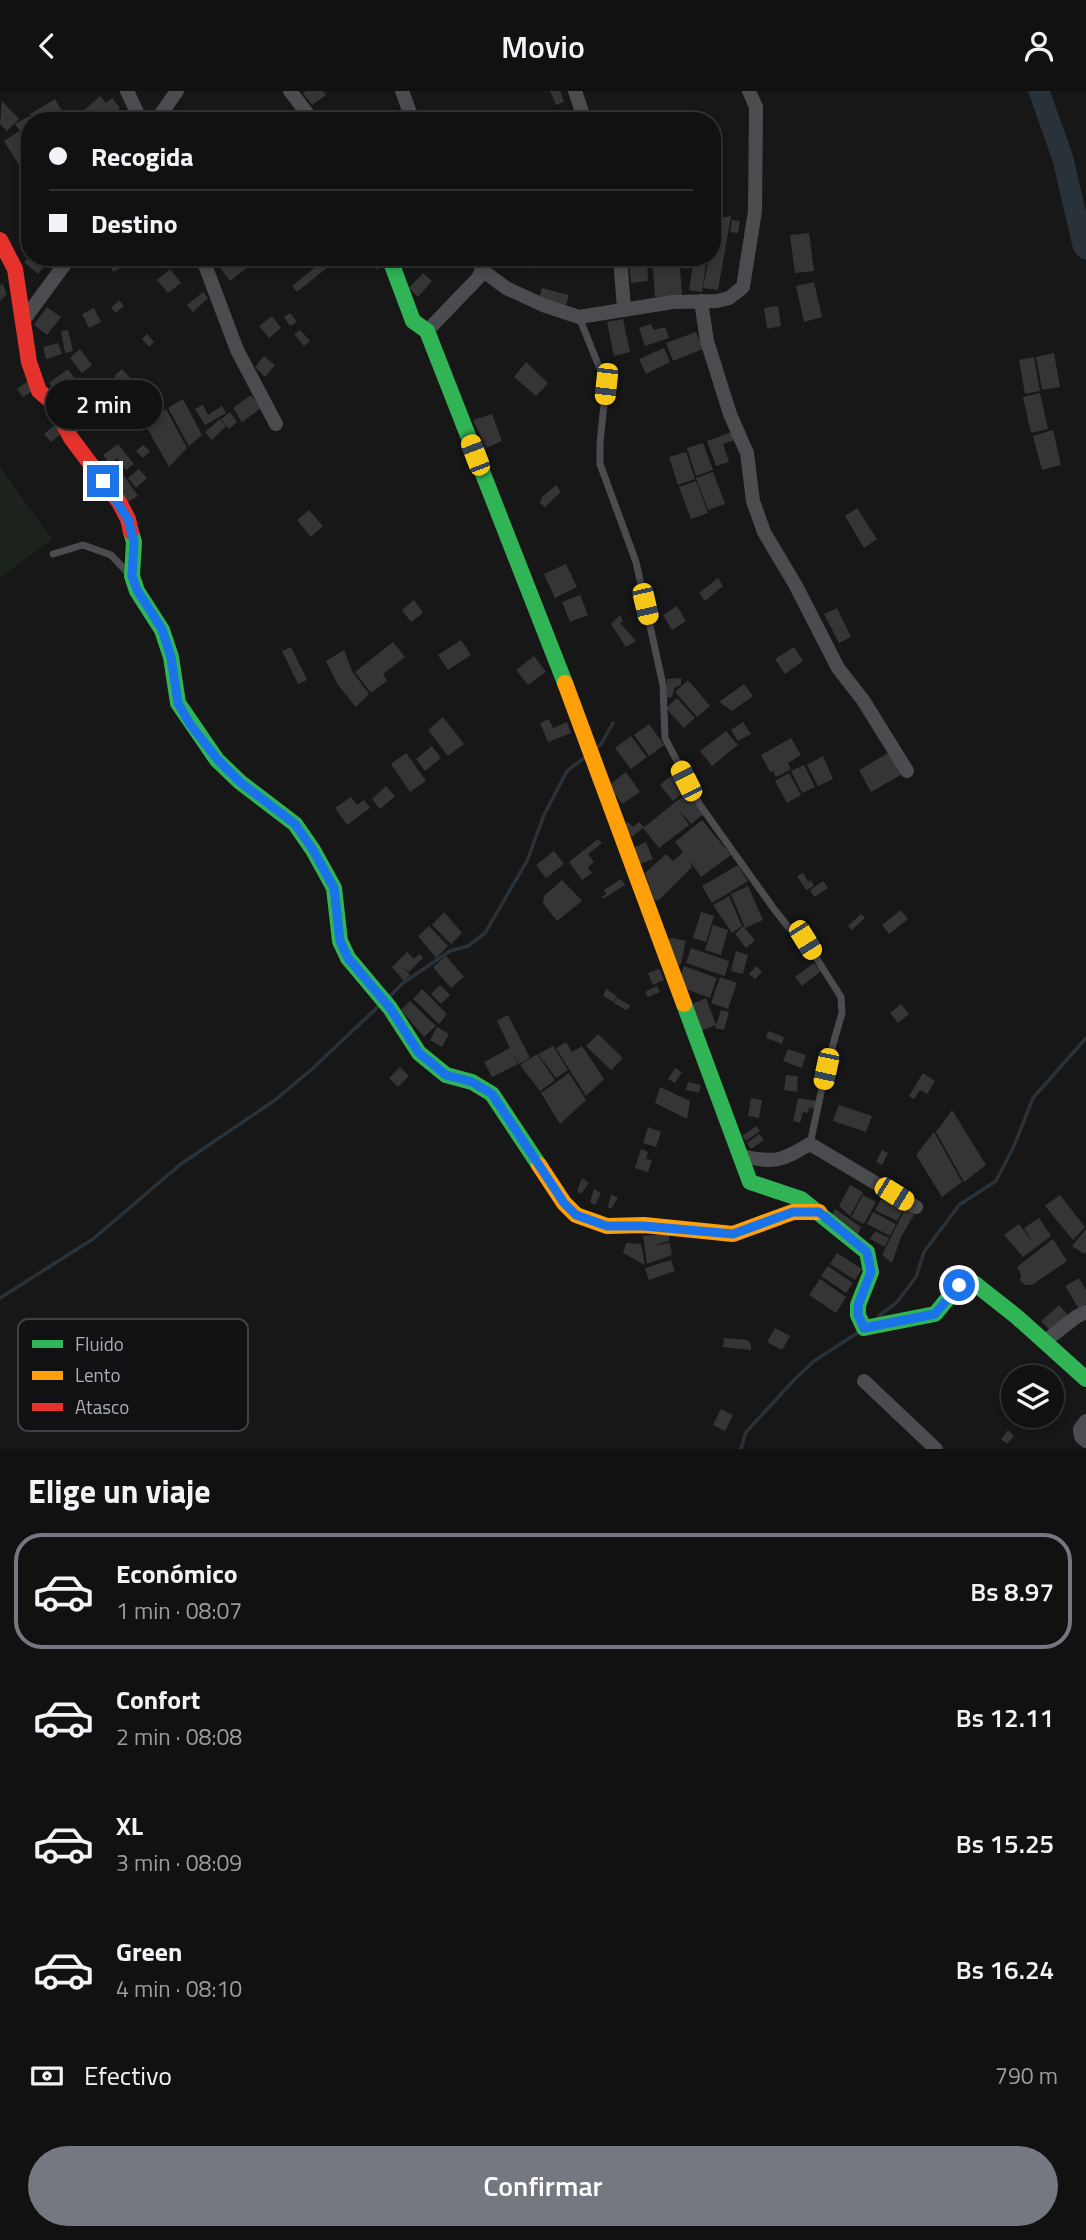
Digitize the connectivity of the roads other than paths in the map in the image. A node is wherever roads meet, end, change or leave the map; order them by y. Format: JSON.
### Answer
{"nodes":[{"id":1,"x":127,"y":91,"type":"edge"},
{"id":2,"x":177,"y":91,"type":"edge"},
{"id":3,"x":290,"y":91,"type":"edge"},
{"id":4,"x":402,"y":91,"type":"edge"},
{"id":5,"x":575,"y":91,"type":"edge"},
{"id":6,"x":749,"y":91,"type":"edge"},
{"id":7,"x":137,"y":112,"type":"edge"},
{"id":8,"x":162,"y":112,"type":"edge"},
{"id":9,"x":306,"y":112,"type":"edge"},
{"id":10,"x":410,"y":112,"type":"edge"},
{"id":11,"x":582,"y":112,"type":"edge"},
{"id":12,"x":0,"y":240,"type":"edge"},
{"id":13,"x":63,"y":266,"type":"edge"},
{"id":14,"x":205,"y":266,"type":"edge"},
{"id":15,"x":393,"y":266,"type":"edge"},
{"id":16,"x":478,"y":266,"type":"edge"},
{"id":17,"x":484,"y":266,"type":"edge"},
{"id":18,"x":621,"y":266,"type":"edge"},
{"id":19,"x":701,"y":301,"type":"junction"},
{"id":20,"x":624,"y":309,"type":"junction"},
{"id":21,"x":579,"y":317,"type":"junction"},
{"id":22,"x":23,"y":321,"type":"junction"},
{"id":23,"x":427,"y":331,"type":"junction"},
{"id":24,"x":276,"y":424,"type":"dead end"},
{"id":25,"x":53,"y":554,"type":"dead end"},
{"id":26,"x":132,"y":576,"type":"junction"},
{"id":27,"x":908,"y":771,"type":"dead end"},
{"id":28,"x":810,"y":1144,"type":"junction"},
{"id":29,"x":741,"y":1156,"type":"junction"},
{"id":30,"x":916,"y":1207,"type":"dead end"},
{"id":31,"x":819,"y":1212,"type":"junction"},
{"id":32,"x":1086,"y":1312,"type":"edge"},
{"id":33,"x":1044,"y":1342,"type":"junction"},
{"id":34,"x":1086,"y":1379,"type":"edge"},
{"id":35,"x":864,"y":1381,"type":"dead end"},
{"id":36,"x":1086,"y":1421,"type":"edge"},
{"id":37,"x":1086,"y":1441,"type":"edge"},
{"id":38,"x":936,"y":1449,"type":"edge"}],
"edges":[{"from":1,"to":7,"type":"street"},
{"from":2,"to":8,"type":"street"},
{"from":3,"to":9,"type":"street"},
{"from":4,"to":10,"type":"street"},
{"from":5,"to":11,"type":"street"},
{"from":6,"to":19,"type":"street"},
{"from":12,"to":22,"type":"street"},
{"from":13,"to":22,"type":"street"},
{"from":14,"to":24,"type":"street"},
{"from":15,"to":23,"type":"street"},
{"from":16,"to":23,"type":"street"},
{"from":17,"to":21,"type":"street"},
{"from":18,"to":20,"type":"street"},
{"from":19,"to":20,"type":"street"},
{"from":19,"to":27,"type":"street"},
{"from":20,"to":21,"type":"street"},
{"from":21,"to":28,"type":"lane"},
{"from":22,"to":26,"type":"street"},
{"from":23,"to":29,"type":"street"},
{"from":25,"to":26,"type":"lane"},
{"from":26,"to":31,"type":"street"},
{"from":28,"to":29,"type":"street"},
{"from":28,"to":30,"type":"street"},
{"from":29,"to":31,"type":"street"},
{"from":31,"to":33,"type":"street"},
{"from":32,"to":33,"type":"street"},
{"from":33,"to":34,"type":"street"},
{"from":35,"to":38,"type":"street"},
{"from":36,"to":37,"type":"street"}]}
